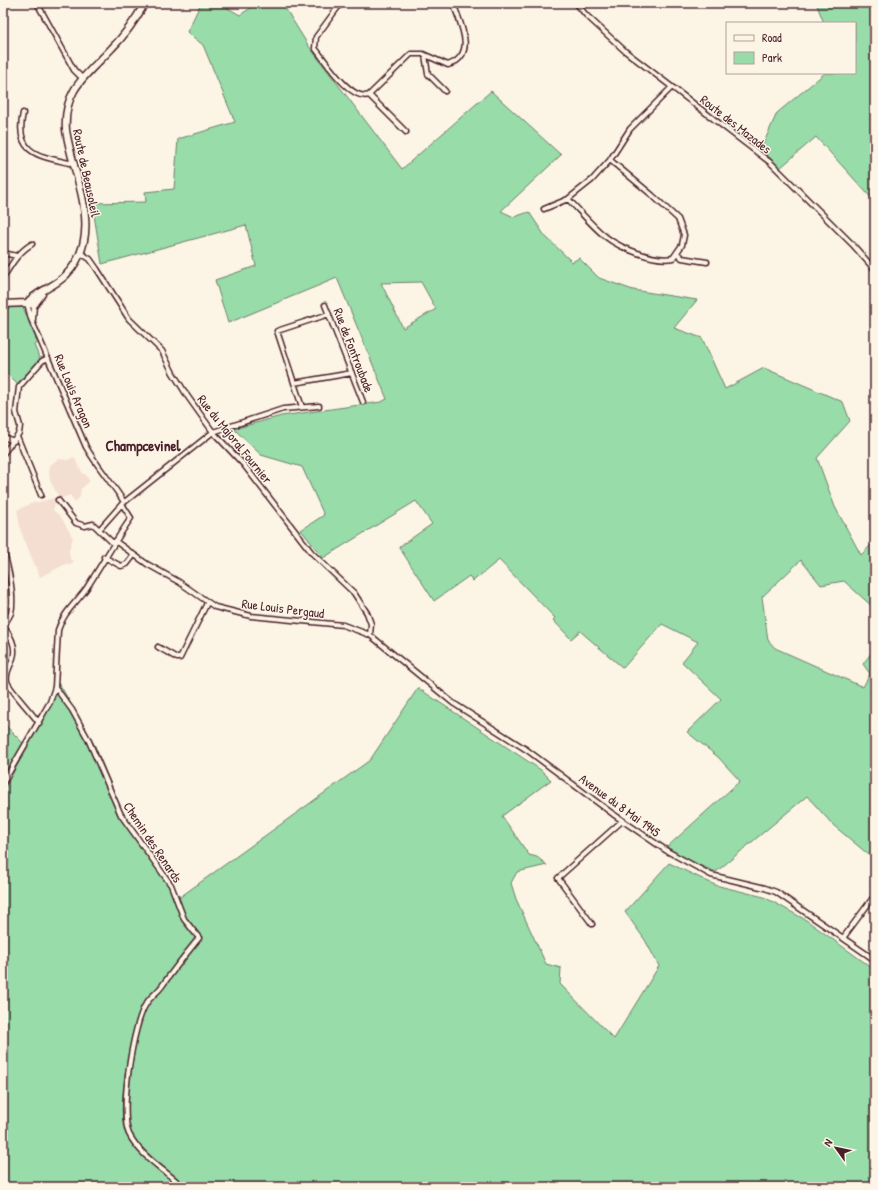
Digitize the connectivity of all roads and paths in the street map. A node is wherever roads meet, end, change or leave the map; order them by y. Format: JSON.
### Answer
{"nodes":[{"id":1,"x":37,"y":3,"type":"edge"},
{"id":2,"x":145,"y":3,"type":"edge"},
{"id":3,"x":341,"y":3,"type":"edge"},
{"id":4,"x":453,"y":3,"type":"edge"},
{"id":5,"x":576,"y":3,"type":"edge"},
{"id":6,"x":425,"y":55,"type":"junction"},
{"id":7,"x":82,"y":78,"type":"junction"},
{"id":8,"x":672,"y":87,"type":"junction"},
{"id":9,"x":445,"y":91,"type":"dead end"},
{"id":10,"x":369,"y":95,"type":"junction"},
{"id":11,"x":23,"y":113,"type":"dead end"},
{"id":12,"x":406,"y":132,"type":"dead end"},
{"id":13,"x":610,"y":160,"type":"junction"},
{"id":14,"x":72,"y":162,"type":"junction"},
{"id":15,"x":568,"y":199,"type":"junction"},
{"id":16,"x":544,"y":209,"type":"dead end"},
{"id":17,"x":32,"y":244,"type":"dead end"},
{"id":18,"x":3,"y":253,"type":"edge"},
{"id":19,"x":677,"y":253,"type":"junction"},
{"id":20,"x":82,"y":254,"type":"junction"},
{"id":21,"x":17,"y":256,"type":"junction"},
{"id":22,"x":707,"y":262,"type":"dead end"},
{"id":23,"x":875,"y":270,"type":"edge"},
{"id":24,"x":3,"y":278,"type":"edge"},
{"id":25,"x":46,"y":290,"type":"junction"},
{"id":26,"x":26,"y":303,"type":"junction"},
{"id":27,"x":3,"y":304,"type":"edge"},
{"id":28,"x":34,"y":305,"type":"junction"},
{"id":29,"x":325,"y":305,"type":"dead end"},
{"id":30,"x":329,"y":314,"type":"junction"},
{"id":31,"x":35,"y":327,"type":"junction"},
{"id":32,"x":48,"y":358,"type":"junction"},
{"id":33,"x":352,"y":373,"type":"junction"},
{"id":34,"x":294,"y":383,"type":"junction"},
{"id":35,"x":363,"y":402,"type":"dead end"},
{"id":36,"x":319,"y":406,"type":"dead end"},
{"id":37,"x":302,"y":407,"type":"junction"},
{"id":38,"x":213,"y":432,"type":"junction"},
{"id":39,"x":17,"y":436,"type":"junction"},
{"id":40,"x":3,"y":437,"type":"edge"},
{"id":41,"x":14,"y":441,"type":"junction"},
{"id":42,"x":3,"y":454,"type":"edge"},
{"id":43,"x":41,"y":495,"type":"dead end"},
{"id":44,"x":58,"y":500,"type":"dead end"},
{"id":45,"x":123,"y":503,"type":"junction"},
{"id":46,"x":99,"y":530,"type":"junction"},
{"id":47,"x":115,"y":542,"type":"junction"},
{"id":48,"x":3,"y":550,"type":"edge"},
{"id":49,"x":134,"y":555,"type":"junction"},
{"id":50,"x":104,"y":558,"type":"junction"},
{"id":51,"x":206,"y":603,"type":"junction"},
{"id":52,"x":3,"y":626,"type":"edge"},
{"id":53,"x":370,"y":635,"type":"junction"},
{"id":54,"x":158,"y":647,"type":"dead end"},
{"id":55,"x":55,"y":687,"type":"junction"},
{"id":56,"x":39,"y":723,"type":"junction"},
{"id":57,"x":3,"y":783,"type":"edge"},
{"id":58,"x":622,"y":821,"type":"junction"},
{"id":59,"x":875,"y":895,"type":"edge"},
{"id":60,"x":592,"y":924,"type":"dead end"},
{"id":61,"x":843,"y":938,"type":"junction"},
{"id":62,"x":875,"y":960,"type":"edge"},
{"id":63,"x":183,"y":1187,"type":"edge"}],
"edges":[{"from":1,"to":7,"type":"street"},
{"from":2,"to":7,"type":"main road","name":"Route de Beausoleil"},
{"from":3,"to":10,"type":"street"},
{"from":4,"to":6,"type":"street"},
{"from":5,"to":8,"type":"street","name":"Route des Mazades"},
{"from":6,"to":9,"type":"street"},
{"from":6,"to":10,"type":"street"},
{"from":7,"to":14,"type":"main road","name":"Route de Beausoleil"},
{"from":8,"to":13,"type":"street"},
{"from":8,"to":23,"type":"street","name":"Route des Mazades"},
{"from":10,"to":12,"type":"street"},
{"from":11,"to":14,"type":"street"},
{"from":13,"to":15,"type":"street"},
{"from":13,"to":19,"type":"street"},
{"from":14,"to":20,"type":"main road","name":"Route de Beausoleil"},
{"from":15,"to":16,"type":"street"},
{"from":15,"to":19,"type":"street"},
{"from":17,"to":21,"type":"street"},
{"from":18,"to":21,"type":"street"},
{"from":19,"to":22,"type":"street"},
{"from":20,"to":25,"type":"main road"},
{"from":20,"to":38,"type":"street","name":"Rue du Majoral Fournier"},
{"from":21,"to":24,"type":"street"},
{"from":25,"to":26,"type":"main road"},
{"from":25,"to":28,"type":"main road"},
{"from":26,"to":27,"type":"main road"},
{"from":26,"to":28,"type":"main road"},
{"from":26,"to":31,"type":"street","name":"Rue Louis Aragon"},
{"from":28,"to":31,"type":"street","name":"Rue Louis Aragon"},
{"from":29,"to":30,"type":"street","name":"Rue de Fontroubade"},
{"from":30,"to":33,"type":"street","name":"Rue de Fontroubade"},
{"from":30,"to":34,"type":"street"},
{"from":31,"to":32,"type":"street","name":"Rue Louis Aragon"},
{"from":32,"to":39,"type":"street"},
{"from":32,"to":45,"type":"street","name":"Rue Louis Aragon"},
{"from":33,"to":34,"type":"street"},
{"from":33,"to":35,"type":"street","name":"Rue de Fontroubade"},
{"from":34,"to":37,"type":"street"},
{"from":36,"to":37,"type":"street"},
{"from":37,"to":38,"type":"street"},
{"from":38,"to":45,"type":"street"},
{"from":38,"to":53,"type":"street","name":"Rue du Majoral Fournier"},
{"from":39,"to":41,"type":"street"},
{"from":39,"to":43,"type":"street"},
{"from":40,"to":41,"type":"street"},
{"from":41,"to":42,"type":"street"},
{"from":44,"to":46,"type":"street"},
{"from":45,"to":46,"type":"street"},
{"from":45,"to":47,"type":"street","name":"Rue Louis Aragon"},
{"from":46,"to":47,"type":"street","name":"Rue Louis Pergaud"},
{"from":47,"to":49,"type":"street","name":"Rue Louis Pergaud"},
{"from":47,"to":50,"type":"street"},
{"from":48,"to":52,"type":"street"},
{"from":49,"to":50,"type":"street"},
{"from":49,"to":51,"type":"street","name":"Rue Louis Pergaud"},
{"from":50,"to":55,"type":"street"},
{"from":51,"to":53,"type":"street","name":"Rue Louis Pergaud"},
{"from":51,"to":54,"type":"street"},
{"from":52,"to":56,"type":"street"},
{"from":53,"to":58,"type":"street","name":"Avenue du 8 Mai 1945"},
{"from":55,"to":56,"type":"street"},
{"from":55,"to":63,"type":"street","name":"Chemin des Renards"},
{"from":56,"to":57,"type":"street"},
{"from":58,"to":60,"type":"street"},
{"from":58,"to":61,"type":"street","name":"Avenue du 8 Mai 1945"},
{"from":59,"to":61,"type":"street"},
{"from":61,"to":62,"type":"street","name":"Avenue du 8 Mai 1945"}]}
